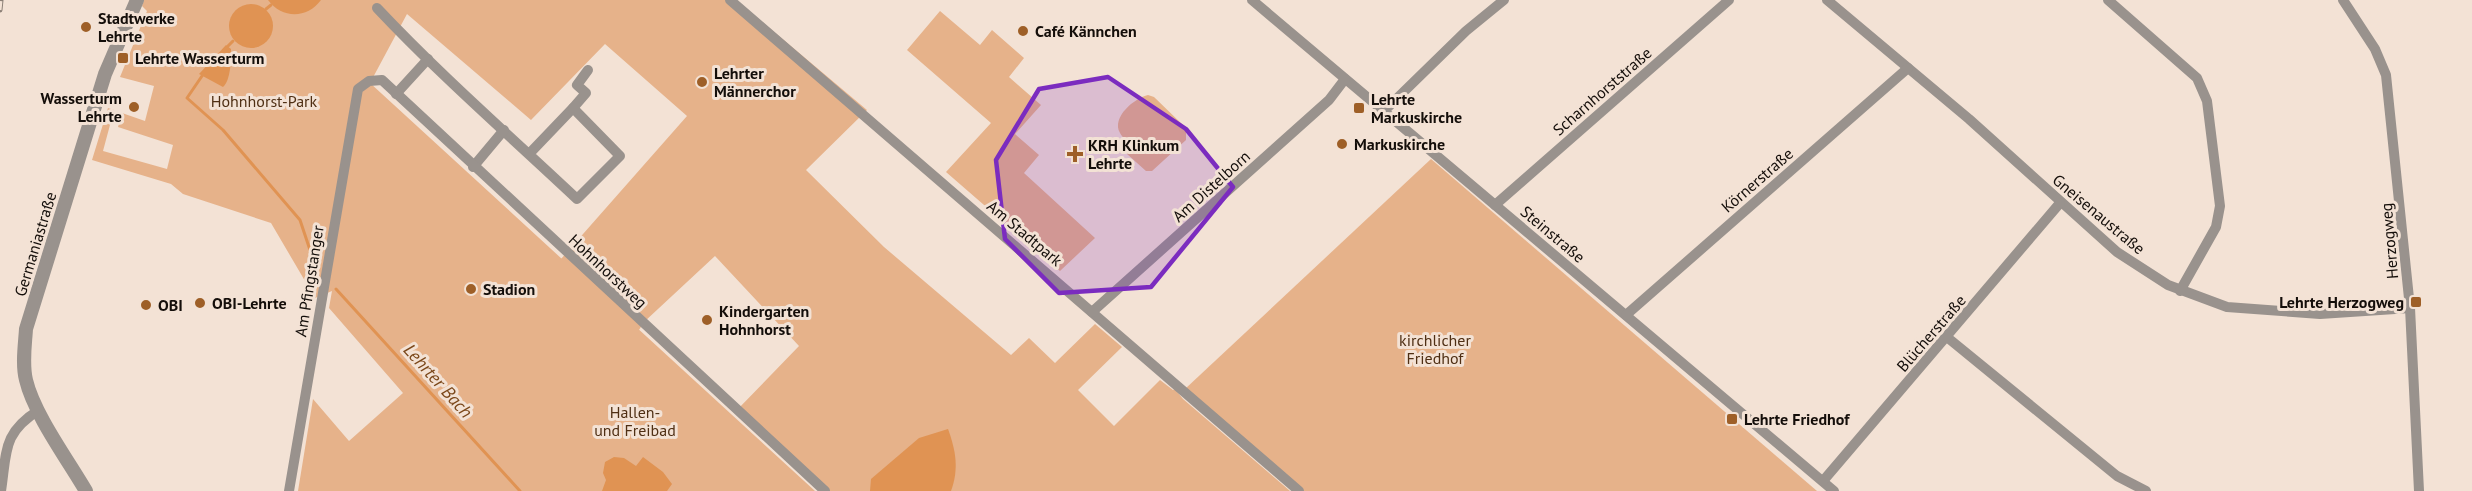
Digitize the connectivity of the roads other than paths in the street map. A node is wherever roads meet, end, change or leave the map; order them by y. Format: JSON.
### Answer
{"nodes":[{"id":1,"x":137,"y":0,"type":"edge"},
{"id":2,"x":730,"y":0,"type":"edge"},
{"id":3,"x":1504,"y":0,"type":"edge"},
{"id":4,"x":1729,"y":0,"type":"edge"},
{"id":5,"x":1827,"y":0,"type":"edge"},
{"id":6,"x":2108,"y":0,"type":"edge"},
{"id":7,"x":2343,"y":0,"type":"edge"},
{"id":8,"x":1258,"y":2,"type":"edge"},
{"id":9,"x":377,"y":8,"type":"dead end"},
{"id":10,"x":428,"y":59,"type":"junction"},
{"id":11,"x":1908,"y":68,"type":"junction"},
{"id":12,"x":588,"y":70,"type":"dead end"},
{"id":13,"x":1345,"y":79,"type":"junction"},
{"id":14,"x":369,"y":81,"type":"joint"},
{"id":15,"x":396,"y":94,"type":"junction"},
{"id":16,"x":573,"y":108,"type":"junction"},
{"id":17,"x":1383,"y":111,"type":"junction"},
{"id":18,"x":504,"y":130,"type":"junction"},
{"id":19,"x":529,"y":154,"type":"junction"},
{"id":20,"x":476,"y":163,"type":"junction"},
{"id":21,"x":2060,"y":203,"type":"junction"},
{"id":22,"x":1495,"y":205,"type":"junction"},
{"id":23,"x":2180,"y":291,"type":"junction"},
{"id":24,"x":2410,"y":308,"type":"junction"},
{"id":25,"x":1092,"y":312,"type":"junction"},
{"id":26,"x":1626,"y":315,"type":"junction"},
{"id":27,"x":1948,"y":338,"type":"junction"},
{"id":28,"x":39,"y":410,"type":"junction"},
{"id":29,"x":1823,"y":481,"type":"junction"},
{"id":30,"x":1,"y":491,"type":"edge"},
{"id":31,"x":86,"y":491,"type":"edge"},
{"id":32,"x":289,"y":491,"type":"edge"},
{"id":33,"x":825,"y":491,"type":"edge"},
{"id":34,"x":1299,"y":491,"type":"edge"},
{"id":35,"x":1834,"y":491,"type":"edge"},
{"id":36,"x":2146,"y":491,"type":"edge"},
{"id":37,"x":2419,"y":491,"type":"edge"}],
"edges":[{"from":1,"to":28,"type":"street","name":"Germaniastraße"},
{"from":2,"to":25,"type":"street","name":"Am Stadtpark"},
{"from":3,"to":17,"type":"street"},
{"from":4,"to":22,"type":"street","name":"Scharnhorststraße"},
{"from":5,"to":11,"type":"street","name":"Gneisenaustraße"},
{"from":6,"to":23,"type":"street"},
{"from":7,"to":24,"type":"street","name":"Herzogweg"},
{"from":8,"to":13,"type":"street","name":"Steinstraße"},
{"from":9,"to":10,"type":"street"},
{"from":10,"to":15,"type":"street"},
{"from":10,"to":18,"type":"street"},
{"from":11,"to":21,"type":"street","name":"Gneisenaustraße"},
{"from":11,"to":26,"type":"street","name":"Körnerstraße"},
{"from":12,"to":16,"type":"street"},
{"from":13,"to":17,"type":"street","name":"Steinstraße"},
{"from":13,"to":25,"type":"street","name":"Am Distelborn"},
{"from":14,"to":15,"type":"street","name":"Hohnhorstweg"},
{"from":14,"to":32,"type":"street","name":"Am Pfingstanger"},
{"from":15,"to":20,"type":"street","name":"Hohnhorstweg"},
{"from":16,"to":19,"type":"street"},
{"from":16,"to":19,"type":"street"},
{"from":17,"to":22,"type":"street","name":"Steinstraße"},
{"from":18,"to":19,"type":"street"},
{"from":18,"to":20,"type":"street"},
{"from":20,"to":33,"type":"street","name":"Hohnhorstweg"},
{"from":21,"to":23,"type":"street","name":"Gneisenaustraße"},
{"from":21,"to":27,"type":"street","name":"Blücherstraße"},
{"from":22,"to":26,"type":"street","name":"Steinstraße"},
{"from":23,"to":24,"type":"street","name":"Gneisenaustraße"},
{"from":24,"to":37,"type":"street","name":"Herzogweg"},
{"from":25,"to":34,"type":"street","name":"Am Stadtpark"},
{"from":26,"to":29,"type":"street","name":"Steinstraße"},
{"from":27,"to":29,"type":"street","name":"Blücherstraße"},
{"from":27,"to":36,"type":"street"},
{"from":28,"to":30,"type":"street"},
{"from":28,"to":31,"type":"street","name":"Germaniastraße"},
{"from":29,"to":35,"type":"street","name":"Steinstraße"}]}
